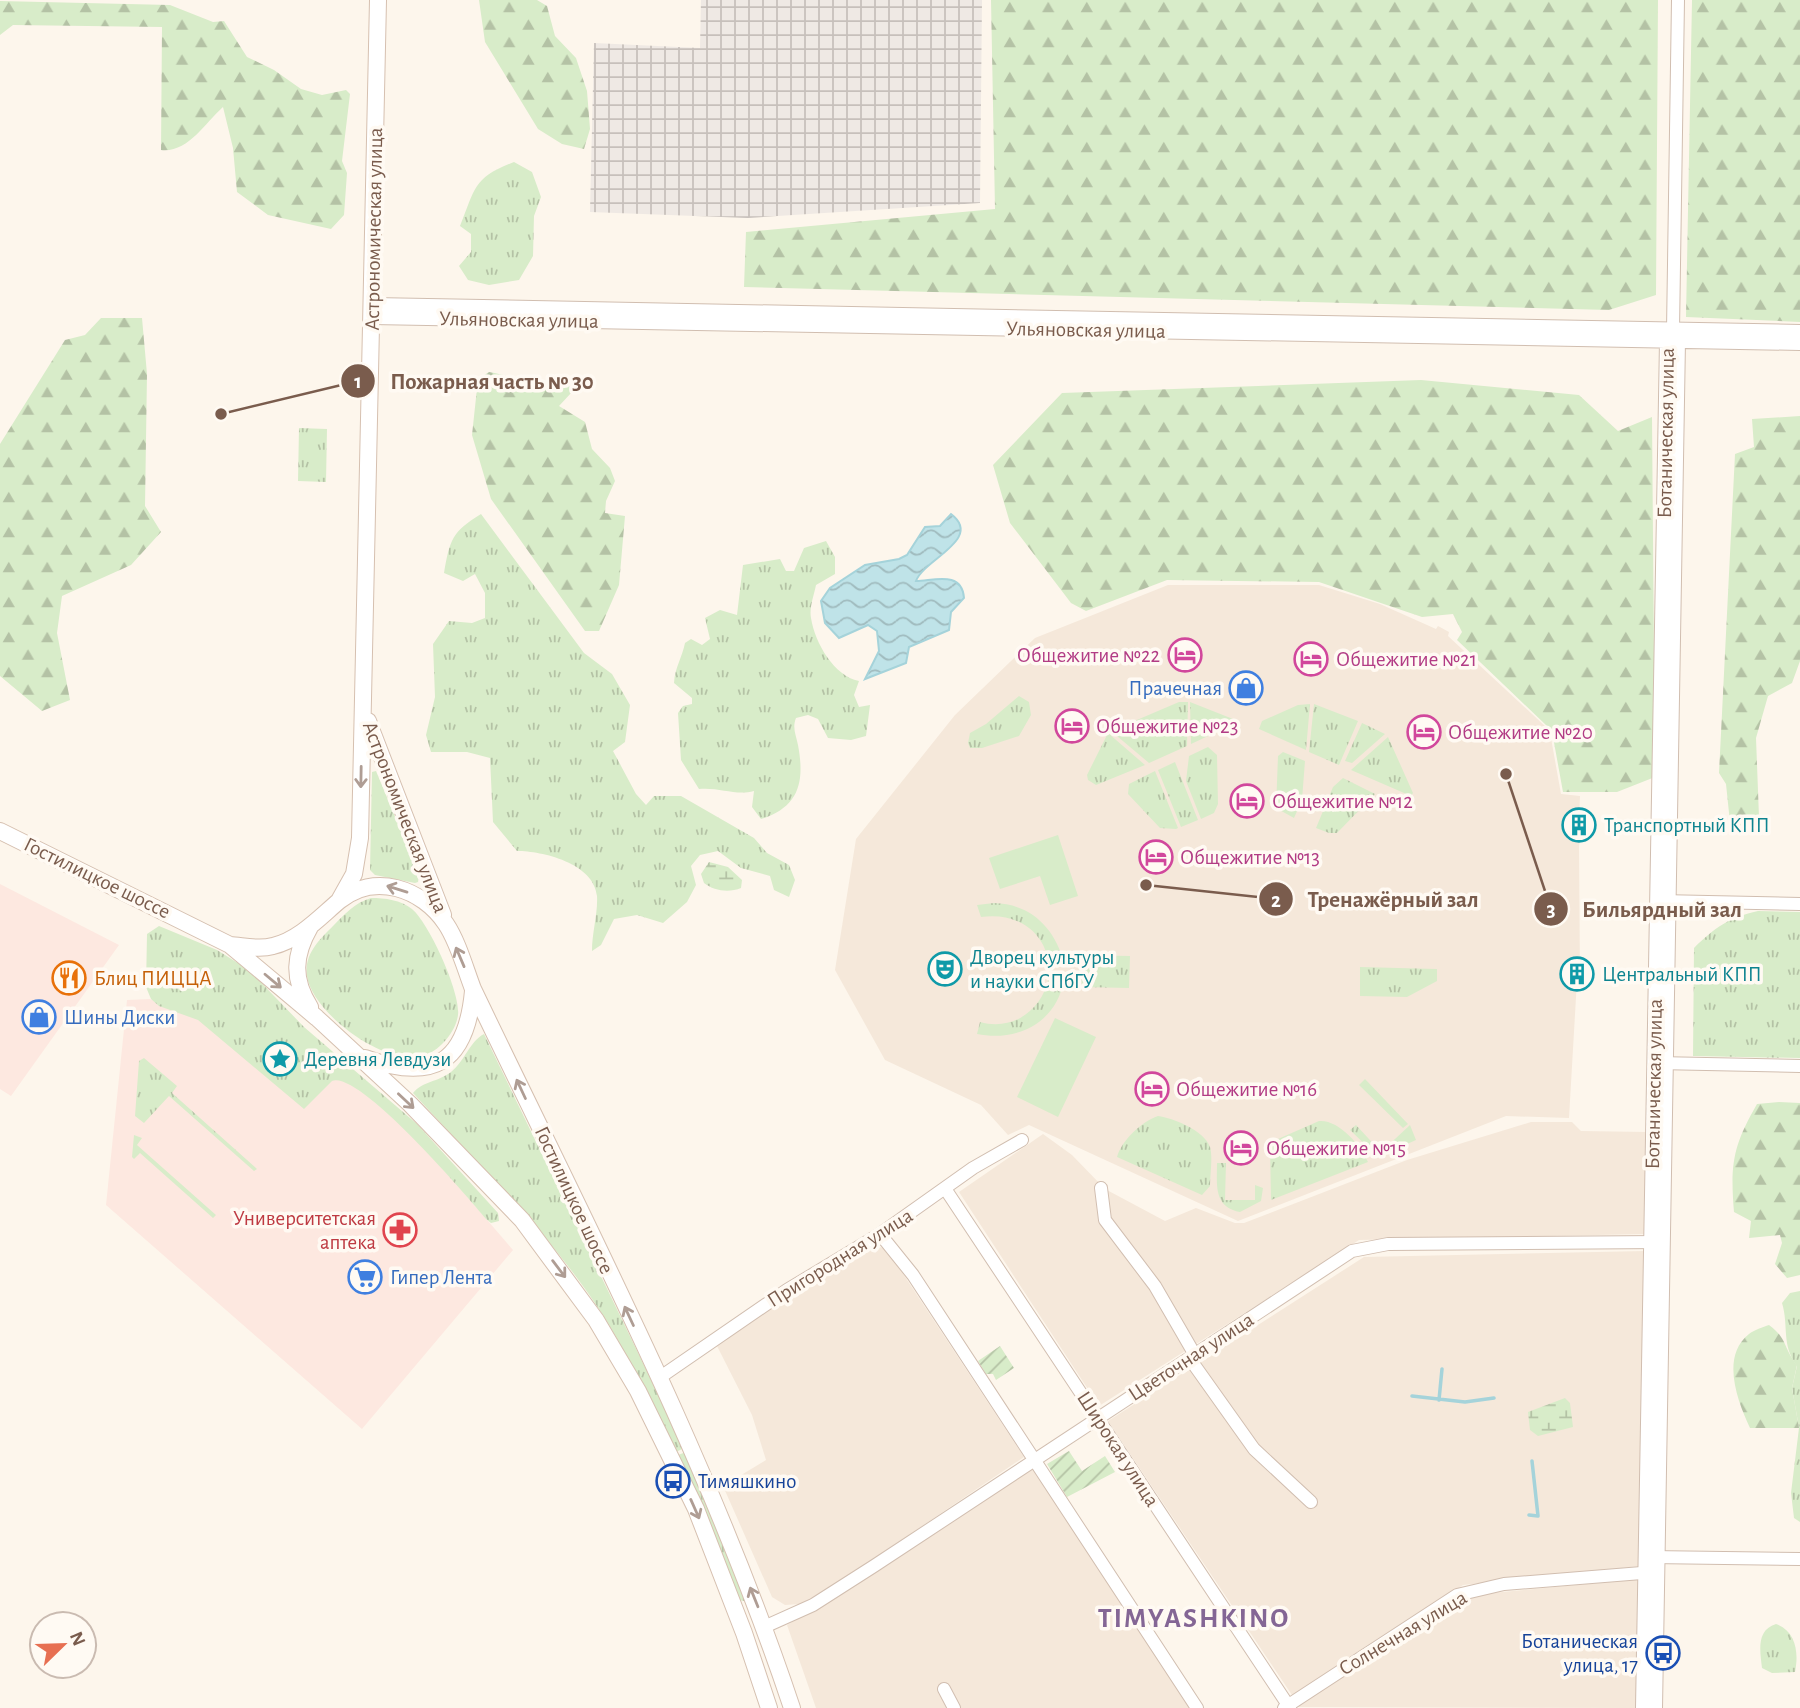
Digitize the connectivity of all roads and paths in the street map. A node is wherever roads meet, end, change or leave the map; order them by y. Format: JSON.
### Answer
{"nodes":[{"id":1,"x":378,"y":0,"type":"edge"},
{"id":2,"x":1678,"y":0,"type":"edge"},
{"id":3,"x":372,"y":311,"type":"junction"},
{"id":4,"x":1800,"y":332,"type":"edge"},
{"id":5,"x":1673,"y":337,"type":"junction"},
{"id":6,"x":1800,"y":343,"type":"edge"},
{"id":7,"x":365,"y":709,"type":"junction"},
{"id":8,"x":0,"y":831,"type":"edge"},
{"id":9,"x":339,"y":901,"type":"junction"},
{"id":10,"x":1663,"y":901,"type":"junction"},
{"id":11,"x":1800,"y":904,"type":"edge"},
{"id":12,"x":446,"y":924,"type":"junction"},
{"id":13,"x":311,"y":926,"type":"junction"},
{"id":14,"x":230,"y":945,"type":"junction"},
{"id":15,"x":473,"y":989,"type":"junction"},
{"id":16,"x":317,"y":1018,"type":"junction"},
{"id":17,"x":356,"y":1054,"type":"junction"},
{"id":18,"x":1661,"y":1063,"type":"junction"},
{"id":19,"x":1800,"y":1066,"type":"edge"},
{"id":20,"x":1022,"y":1140,"type":"dead end"},
{"id":21,"x":1101,"y":1188,"type":"dead end"},
{"id":22,"x":946,"y":1190,"type":"junction"},
{"id":23,"x":880,"y":1234,"type":"junction"},
{"id":24,"x":1658,"y":1242,"type":"junction"},
{"id":25,"x":1193,"y":1357,"type":"junction"},
{"id":26,"x":659,"y":1378,"type":"junction"},
{"id":27,"x":1098,"y":1418,"type":"junction"},
{"id":28,"x":1034,"y":1459,"type":"junction"},
{"id":29,"x":1311,"y":1502,"type":"dead end"},
{"id":30,"x":1652,"y":1557,"type":"junction"},
{"id":31,"x":1800,"y":1559,"type":"edge"},
{"id":32,"x":1652,"y":1572,"type":"junction"},
{"id":33,"x":764,"y":1627,"type":"junction"},
{"id":34,"x":744,"y":1633,"type":"junction"},
{"id":35,"x":944,"y":1689,"type":"dead end"},
{"id":36,"x":1287,"y":1707,"type":"edge"},
{"id":37,"x":769,"y":1708,"type":"edge"},
{"id":38,"x":792,"y":1708,"type":"edge"},
{"id":39,"x":954,"y":1708,"type":"edge"},
{"id":40,"x":1197,"y":1708,"type":"edge"},
{"id":41,"x":1643,"y":1708,"type":"edge"},
{"id":42,"x":1655,"y":1708,"type":"edge"}],
"edges":[{"from":1,"to":3,"type":"main road","name":"Астрономическая улица"},
{"from":2,"to":5,"type":"street"},
{"from":3,"to":5,"type":"street","name":"Ульяновская улица"},
{"from":3,"to":7,"type":"main road","name":"Астрономическая улица"},
{"from":4,"to":5,"type":"street","name":"Ульяновская улица"},
{"from":5,"to":6,"type":"street","name":"Ульяновская улица"},
{"from":5,"to":10,"type":"street","name":"Ботаническая улица"},
{"from":7,"to":9,"type":"main road","name":"Астрономическая улица","one_way":true},
{"from":7,"to":12,"type":"main road","name":"Астрономическая улица"},
{"from":8,"to":14,"type":"main road","name":"Гостилицкое шоссе"},
{"from":12,"to":9,"type":"main road","name":"Гостилицкое шоссе","one_way":true},
{"from":9,"to":13,"type":"main road","name":"Гостилицкое шоссе"},
{"from":10,"to":11,"type":"street"},
{"from":10,"to":18,"type":"street","name":"Ботаническая улица"},
{"from":15,"to":12,"type":"main road","name":"Гостилицкое шоссе","one_way":true},
{"from":13,"to":14,"type":"main road","name":"Гостилицкое шоссе"},
{"from":13,"to":16,"type":"main road"},
{"from":14,"to":16,"type":"main road","name":"Гостилицкое шоссе","one_way":true},
{"from":15,"to":17,"type":"main road"},
{"from":26,"to":15,"type":"main road","name":"Гостилицкое шоссе","one_way":true},
{"from":16,"to":17,"type":"main road","name":"Гостилицкое шоссе"},
{"from":17,"to":34,"type":"main road","name":"Гостилицкое шоссе","one_way":true},
{"from":18,"to":19,"type":"street"},
{"from":18,"to":24,"type":"street","name":"Ботаническая улица"},
{"from":20,"to":22,"type":"street","name":"Пригородная улица"},
{"from":21,"to":25,"type":"street"},
{"from":22,"to":23,"type":"street","name":"Пригородная улица"},
{"from":22,"to":27,"type":"street","name":"Широкая улица"},
{"from":23,"to":26,"type":"street","name":"Пригородная улица"},
{"from":23,"to":28,"type":"street"},
{"from":24,"to":25,"type":"street","name":"Цветочная улица"},
{"from":24,"to":30,"type":"street","name":"Ботаническая улица"},
{"from":25,"to":27,"type":"street","name":"Цветочная улица"},
{"from":25,"to":29,"type":"street"},
{"from":33,"to":26,"type":"main road","name":"Гостилицкое шоссе","one_way":true},
{"from":27,"to":28,"type":"street","name":"Цветочная улица"},
{"from":27,"to":36,"type":"street","name":"Широкая улица"},
{"from":28,"to":33,"type":"street","name":"Цветочная улица"},
{"from":28,"to":40,"type":"street"},
{"from":30,"to":31,"type":"street"},
{"from":30,"to":32,"type":"street","name":"Ботаническая улица"},
{"from":32,"to":36,"type":"street","name":"Солнечная улица"},
{"from":32,"to":41,"type":"street","name":"Ботаническая улица"},
{"from":32,"to":42,"type":"street","name":"Ботаническая улица"},
{"from":33,"to":34,"type":"main road"},
{"from":33,"to":38,"type":"main road","name":"Гостилицкое шоссе"},
{"from":34,"to":37,"type":"main road","name":"Гостилицкое шоссе"},
{"from":35,"to":39,"type":"street"}]}
